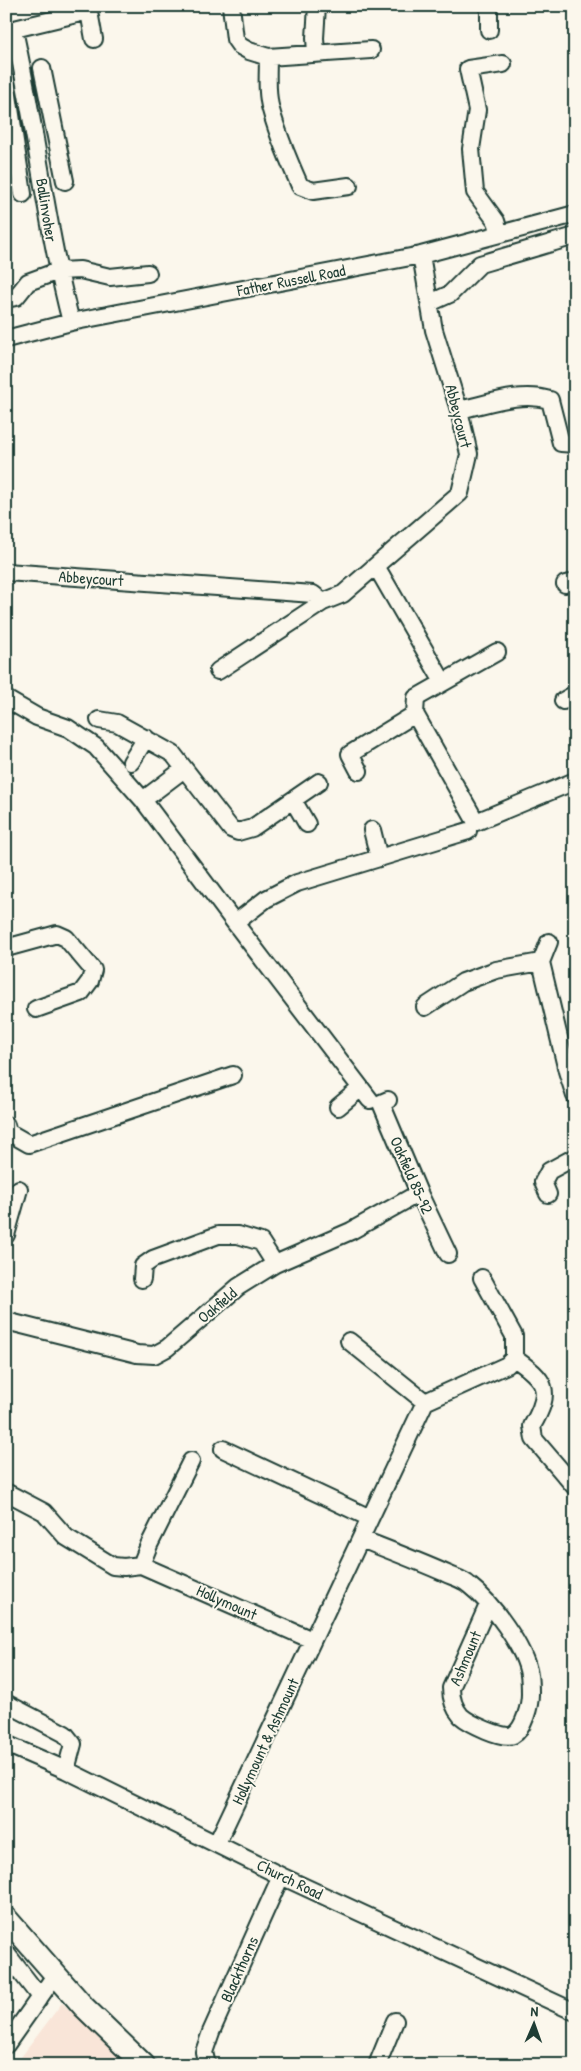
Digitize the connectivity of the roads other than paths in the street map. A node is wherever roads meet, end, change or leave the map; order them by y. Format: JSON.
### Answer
{"nodes":[{"id":1,"x":231,"y":6,"type":"edge"},
{"id":2,"x":317,"y":6,"type":"edge"},
{"id":3,"x":489,"y":6,"type":"edge"},
{"id":4,"x":88,"y":8,"type":"edge"},
{"id":5,"x":10,"y":30,"type":"edge"},
{"id":6,"x":489,"y":30,"type":"dead end"},
{"id":7,"x":94,"y":39,"type":"dead end"},
{"id":8,"x":371,"y":50,"type":"dead end"},
{"id":9,"x":316,"y":53,"type":"junction"},
{"id":10,"x":268,"y":57,"type":"junction"},
{"id":11,"x":503,"y":64,"type":"dead end"},
{"id":12,"x":42,"y":68,"type":"dead end"},
{"id":13,"x":6,"y":82,"type":"edge"},
{"id":14,"x":50,"y":108,"type":"junction"},
{"id":15,"x":30,"y":112,"type":"junction"},
{"id":16,"x":11,"y":115,"type":"junction"},
{"id":17,"x":58,"y":146,"type":"junction"},
{"id":18,"x":38,"y":149,"type":"junction"},
{"id":19,"x":17,"y":152,"type":"junction"},
{"id":20,"x":65,"y":181,"type":"dead end"},
{"id":21,"x":349,"y":186,"type":"dead end"},
{"id":22,"x":23,"y":194,"type":"dead end"},
{"id":23,"x":575,"y":214,"type":"edge"},
{"id":24,"x":500,"y":234,"type":"junction"},
{"id":25,"x":575,"y":236,"type":"edge"},
{"id":26,"x":421,"y":255,"type":"junction"},
{"id":27,"x":58,"y":271,"type":"junction"},
{"id":28,"x":148,"y":273,"type":"dead end"},
{"id":29,"x":6,"y":300,"type":"edge"},
{"id":30,"x":430,"y":302,"type":"junction"},
{"id":31,"x":71,"y":322,"type":"junction"},
{"id":32,"x":6,"y":339,"type":"edge"},
{"id":33,"x":459,"y":410,"type":"junction"},
{"id":34,"x":575,"y":444,"type":"edge"},
{"id":35,"x":376,"y":566,"type":"junction"},
{"id":36,"x":6,"y":572,"type":"edge"},
{"id":37,"x":323,"y":602,"type":"junction"},
{"id":38,"x":497,"y":652,"type":"dead end"},
{"id":39,"x":218,"y":670,"type":"dead end"},
{"id":40,"x":443,"y":682,"type":"junction"},
{"id":41,"x":6,"y":698,"type":"edge"},
{"id":42,"x":415,"y":714,"type":"junction"},
{"id":43,"x":99,"y":720,"type":"dead end"},
{"id":44,"x":146,"y":738,"type":"junction"},
{"id":45,"x":131,"y":762,"type":"dead end"},
{"id":46,"x":184,"y":769,"type":"junction"},
{"id":47,"x":359,"y":771,"type":"dead end"},
{"id":48,"x":575,"y":781,"type":"edge"},
{"id":49,"x":319,"y":782,"type":"dead end"},
{"id":50,"x":143,"y":800,"type":"junction"},
{"id":51,"x":292,"y":800,"type":"junction"},
{"id":52,"x":307,"y":824,"type":"dead end"},
{"id":53,"x":372,"y":830,"type":"dead end"},
{"id":54,"x":468,"y":831,"type":"dead end"},
{"id":55,"x":379,"y":858,"type":"junction"},
{"id":56,"x":235,"y":923,"type":"junction"},
{"id":57,"x":549,"y":942,"type":"dead end"},
{"id":58,"x":6,"y":948,"type":"edge"},
{"id":59,"x":542,"y":962,"type":"junction"},
{"id":60,"x":425,"y":1007,"type":"dead end"},
{"id":61,"x":36,"y":1009,"type":"dead end"},
{"id":62,"x":233,"y":1075,"type":"dead end"},
{"id":63,"x":575,"y":1096,"type":"edge"},
{"id":64,"x":388,"y":1100,"type":"dead end"},
{"id":65,"x":338,"y":1107,"type":"dead end"},
{"id":66,"x":6,"y":1125,"type":"edge"},
{"id":67,"x":575,"y":1157,"type":"edge"},
{"id":68,"x":19,"y":1189,"type":"dead end"},
{"id":69,"x":418,"y":1193,"type":"junction"},
{"id":70,"x":548,"y":1194,"type":"dead end"},
{"id":71,"x":6,"y":1235,"type":"edge"},
{"id":72,"x":448,"y":1254,"type":"dead end"},
{"id":73,"x":275,"y":1264,"type":"junction"},
{"id":74,"x":482,"y":1278,"type":"dead end"},
{"id":75,"x":142,"y":1279,"type":"dead end"},
{"id":76,"x":6,"y":1322,"type":"edge"},
{"id":77,"x":348,"y":1341,"type":"dead end"},
{"id":78,"x":514,"y":1358,"type":"junction"},
{"id":79,"x":425,"y":1402,"type":"junction"},
{"id":80,"x":224,"y":1449,"type":"dead end"},
{"id":81,"x":191,"y":1461,"type":"dead end"},
{"id":82,"x":575,"y":1487,"type":"edge"},
{"id":83,"x":6,"y":1492,"type":"edge"},
{"id":84,"x":370,"y":1518,"type":"junction"},
{"id":85,"x":361,"y":1539,"type":"junction"},
{"id":86,"x":141,"y":1565,"type":"junction"},
{"id":87,"x":488,"y":1605,"type":"junction"},
{"id":88,"x":312,"y":1640,"type":"junction"},
{"id":89,"x":6,"y":1704,"type":"edge"},
{"id":90,"x":6,"y":1744,"type":"edge"},
{"id":91,"x":66,"y":1770,"type":"junction"},
{"id":92,"x":217,"y":1843,"type":"junction"},
{"id":93,"x":282,"y":1876,"type":"junction"},
{"id":94,"x":6,"y":1918,"type":"edge"},
{"id":95,"x":6,"y":1954,"type":"edge"},
{"id":96,"x":56,"y":1974,"type":"junction"},
{"id":97,"x":40,"y":1997,"type":"junction"},
{"id":98,"x":575,"y":2012,"type":"edge"},
{"id":99,"x":395,"y":2021,"type":"dead end"},
{"id":100,"x":6,"y":2045,"type":"edge"},
{"id":101,"x":144,"y":2065,"type":"edge"},
{"id":102,"x":207,"y":2065,"type":"edge"},
{"id":103,"x":376,"y":2065,"type":"edge"}],
"edges":[{"from":1,"to":10,"type":"street"},
{"from":2,"to":9,"type":"street"},
{"from":3,"to":6,"type":"street"},
{"from":4,"to":5,"type":"street","name":"Ballinvoher"},
{"from":4,"to":7,"type":"street","name":"Ballinvoher"},
{"from":5,"to":15,"type":"street","name":"Ballinvoher"},
{"from":8,"to":9,"type":"street"},
{"from":9,"to":10,"type":"street"},
{"from":10,"to":21,"type":"street"},
{"from":11,"to":24,"type":"street"},
{"from":12,"to":14,"type":"street","name":"Ballinvoher"},
{"from":13,"to":16,"type":"street","name":"Ballinvoher"},
{"from":14,"to":15,"type":"street"},
{"from":14,"to":17,"type":"street","name":"Ballinvoher"},
{"from":15,"to":16,"type":"street"},
{"from":15,"to":18,"type":"street","name":"Ballinvoher"},
{"from":16,"to":19,"type":"street","name":"Ballinvoher"},
{"from":17,"to":18,"type":"street"},
{"from":17,"to":20,"type":"street","name":"Ballinvoher"},
{"from":18,"to":19,"type":"street"},
{"from":18,"to":27,"type":"street","name":"Ballinvoher"},
{"from":19,"to":22,"type":"street","name":"Ballinvoher"},
{"from":23,"to":24,"type":"street","name":"Father Russell Road"},
{"from":24,"to":26,"type":"street","name":"Father Russell Road"},
{"from":25,"to":30,"type":"street"},
{"from":26,"to":30,"type":"street","name":"Abbeycourt"},
{"from":26,"to":31,"type":"street","name":"Father Russell Road"},
{"from":27,"to":28,"type":"street"},
{"from":27,"to":29,"type":"street"},
{"from":27,"to":31,"type":"street","name":"Ballinvoher"},
{"from":30,"to":33,"type":"street","name":"Abbeycourt"},
{"from":31,"to":32,"type":"street","name":"Father Russell Road"},
{"from":33,"to":34,"type":"street"},
{"from":33,"to":35,"type":"street","name":"Abbeycourt"},
{"from":35,"to":37,"type":"street","name":"Abbeycourt"},
{"from":35,"to":40,"type":"street"},
{"from":36,"to":37,"type":"street","name":"Abbeycourt"},
{"from":37,"to":39,"type":"street","name":"Abbeycourt"},
{"from":38,"to":40,"type":"street"},
{"from":40,"to":42,"type":"street"},
{"from":41,"to":50,"type":"street"},
{"from":42,"to":47,"type":"street"},
{"from":42,"to":48,"type":"street"},
{"from":43,"to":44,"type":"street"},
{"from":44,"to":45,"type":"street"},
{"from":44,"to":46,"type":"street"},
{"from":46,"to":50,"type":"street"},
{"from":46,"to":51,"type":"street"},
{"from":49,"to":51,"type":"street"},
{"from":50,"to":56,"type":"street"},
{"from":51,"to":52,"type":"street"},
{"from":53,"to":55,"type":"street"},
{"from":54,"to":55,"type":"street"},
{"from":55,"to":56,"type":"street"},
{"from":56,"to":65,"type":"street"},
{"from":57,"to":59,"type":"street"},
{"from":58,"to":61,"type":"street"},
{"from":59,"to":60,"type":"street"},
{"from":59,"to":63,"type":"street"},
{"from":62,"to":66,"type":"street"},
{"from":64,"to":69,"type":"street","name":"Oakfield 85-92"},
{"from":67,"to":70,"type":"street"},
{"from":68,"to":71,"type":"street"},
{"from":69,"to":72,"type":"street","name":"Oakfield 85-92"},
{"from":69,"to":73,"type":"street","name":"Oakfield"},
{"from":73,"to":75,"type":"street"},
{"from":73,"to":76,"type":"street","name":"Oakfield"},
{"from":74,"to":78,"type":"street"},
{"from":77,"to":79,"type":"street"},
{"from":78,"to":79,"type":"street"},
{"from":78,"to":82,"type":"street"},
{"from":79,"to":84,"type":"street"},
{"from":80,"to":84,"type":"street"},
{"from":81,"to":86,"type":"street"},
{"from":83,"to":86,"type":"street","name":"Hollymount"},
{"from":84,"to":85,"type":"street"},
{"from":85,"to":87,"type":"street","name":"Ashmount"},
{"from":85,"to":88,"type":"street"},
{"from":86,"to":88,"type":"street","name":"Hollymount"},
{"from":87,"to":87,"type":"street","name":"Ashmount"},
{"from":88,"to":92,"type":"street","name":"Hollymount & Ashmount"},
{"from":89,"to":91,"type":"street"},
{"from":90,"to":91,"type":"street","name":"Church Road"},
{"from":91,"to":92,"type":"street","name":"Church Road"},
{"from":92,"to":93,"type":"street","name":"Church Road"},
{"from":93,"to":98,"type":"street","name":"Church Road"},
{"from":93,"to":102,"type":"street","name":"Blackthorns"},
{"from":94,"to":96,"type":"main road"},
{"from":95,"to":97,"type":"street"},
{"from":96,"to":97,"type":"street"},
{"from":96,"to":101,"type":"main road"},
{"from":97,"to":100,"type":"street"},
{"from":99,"to":103,"type":"street"}]}
